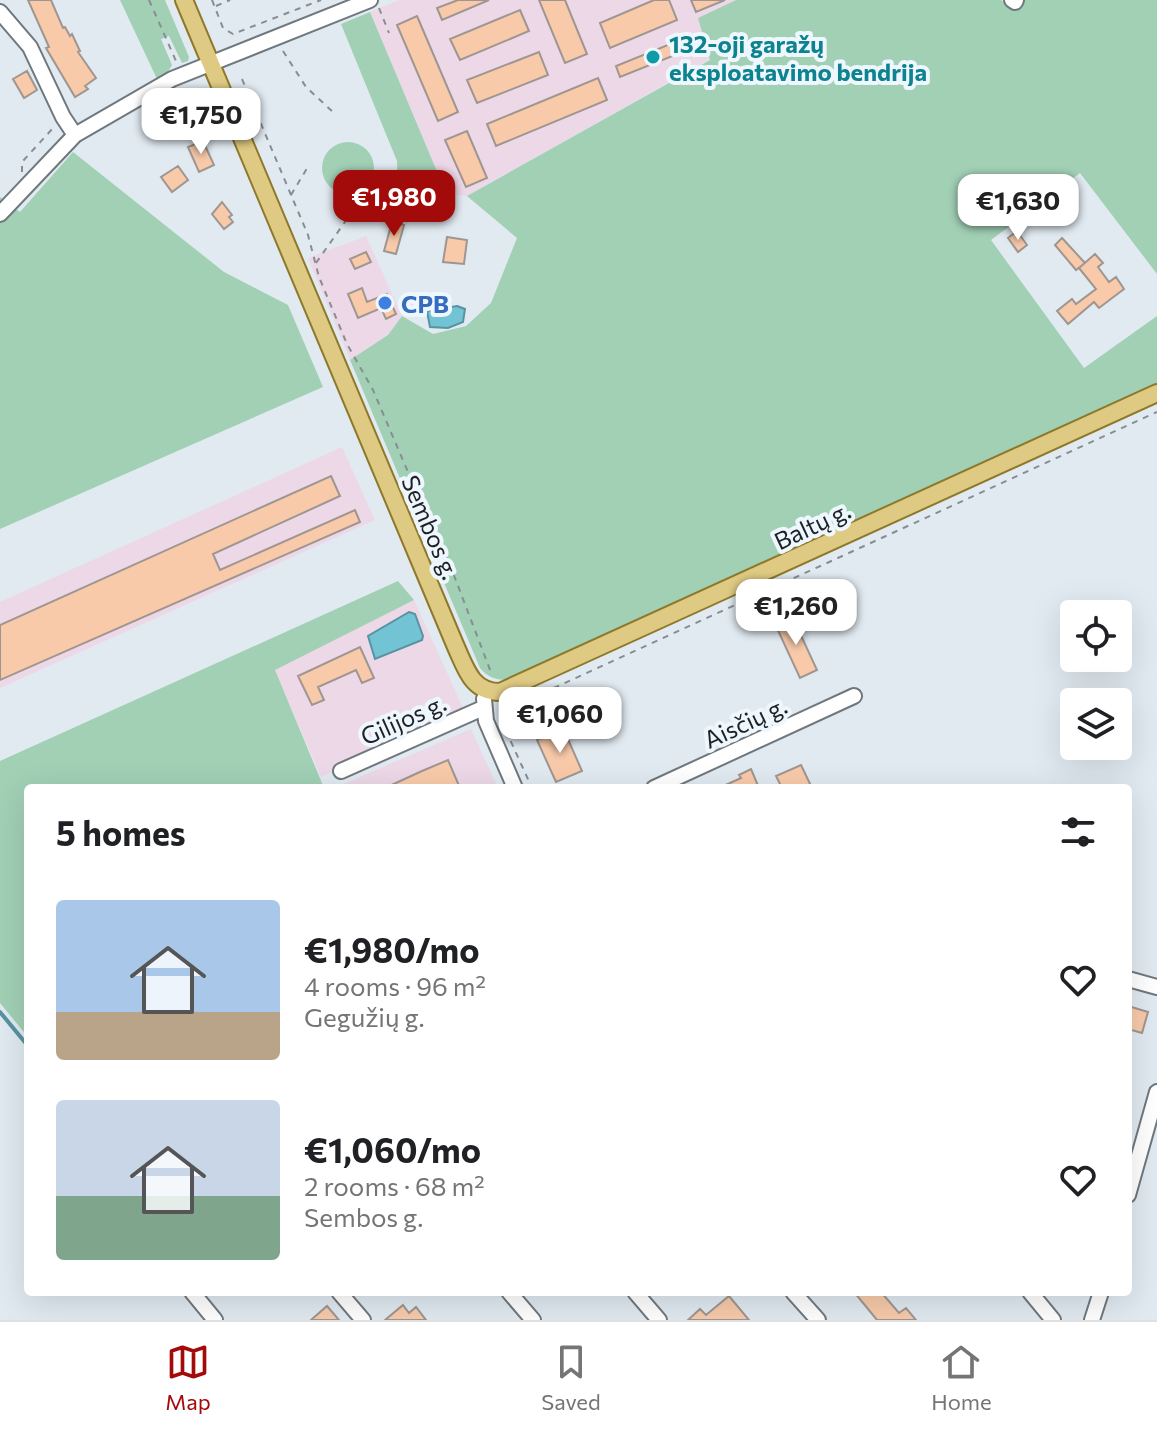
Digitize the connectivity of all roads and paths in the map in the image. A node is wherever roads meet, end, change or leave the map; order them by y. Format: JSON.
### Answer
{"nodes":[{"id":1,"x":149,"y":0,"type":"edge"},
{"id":2,"x":184,"y":0,"type":"edge"},
{"id":3,"x":212,"y":0,"type":"edge"},
{"id":4,"x":230,"y":0,"type":"edge"},
{"id":5,"x":321,"y":0,"type":"edge"},
{"id":6,"x":370,"y":0,"type":"edge"},
{"id":7,"x":376,"y":0,"type":"edge"},
{"id":8,"x":215,"y":7,"type":"junction"},
{"id":9,"x":0,"y":12,"type":"edge"},
{"id":10,"x":389,"y":33,"type":"dead end"},
{"id":11,"x":276,"y":40,"type":"junction"},
{"id":12,"x":211,"y":64,"type":"junction"},
{"id":13,"x":182,"y":74,"type":"junction"},
{"id":14,"x":242,"y":79,"type":"dead end"},
{"id":15,"x":333,"y":112,"type":"dead end"},
{"id":16,"x":63,"y":117,"type":"junction"},
{"id":17,"x":75,"y":135,"type":"junction"},
{"id":18,"x":309,"y":165,"type":"dead end"},
{"id":19,"x":28,"y":184,"type":"junction"},
{"id":20,"x":291,"y":196,"type":"junction"},
{"id":21,"x":359,"y":202,"type":"dead end"},
{"id":22,"x":0,"y":214,"type":"edge"},
{"id":23,"x":315,"y":264,"type":"junction"},
{"id":24,"x":1157,"y":393,"type":"edge"},
{"id":25,"x":1157,"y":412,"type":"edge"},
{"id":26,"x":854,"y":696,"type":"dead end"},
{"id":27,"x":489,"y":697,"type":"junction"},
{"id":28,"x":509,"y":709,"type":"junction"},
{"id":29,"x":341,"y":771,"type":"dead end"},
{"id":30,"x":513,"y":784,"type":"edge"},
{"id":31,"x":530,"y":784,"type":"edge"},
{"id":32,"x":663,"y":784,"type":"edge"},
{"id":33,"x":1132,"y":980,"type":"edge"},
{"id":34,"x":1157,"y":987,"type":"edge"},
{"id":35,"x":1157,"y":1092,"type":"edge"},
{"id":36,"x":1132,"y":1181,"type":"edge"},
{"id":37,"x":195,"y":1296,"type":"edge"},
{"id":38,"x":342,"y":1296,"type":"edge"},
{"id":39,"x":512,"y":1296,"type":"edge"},
{"id":40,"x":638,"y":1296,"type":"edge"},
{"id":41,"x":797,"y":1296,"type":"edge"},
{"id":42,"x":1033,"y":1296,"type":"edge"},
{"id":43,"x":1100,"y":1296,"type":"edge"},
{"id":44,"x":215,"y":1320,"type":"edge"},
{"id":45,"x":363,"y":1320,"type":"edge"},
{"id":46,"x":533,"y":1320,"type":"edge"},
{"id":47,"x":659,"y":1320,"type":"edge"},
{"id":48,"x":818,"y":1320,"type":"edge"},
{"id":49,"x":1053,"y":1320,"type":"edge"},
{"id":50,"x":1092,"y":1320,"type":"edge"}],
"edges":[{"from":1,"to":13,"type":"path"},
{"from":2,"to":12,"type":"main road","name":"Sembos g."},
{"from":3,"to":8,"type":"path"},
{"from":4,"to":8,"type":"path"},
{"from":5,"to":8,"type":"path"},
{"from":6,"to":11,"type":"street"},
{"from":7,"to":10,"type":"path"},
{"from":9,"to":16,"type":"street"},
{"from":11,"to":12,"type":"street"},
{"from":11,"to":15,"type":"path"},
{"from":12,"to":13,"type":"street"},
{"from":12,"to":27,"type":"main road","name":"Sembos g."},
{"from":13,"to":17,"type":"street"},
{"from":14,"to":20,"type":"path"},
{"from":16,"to":17,"type":"street"},
{"from":16,"to":19,"type":"path"},
{"from":17,"to":19,"type":"street"},
{"from":18,"to":20,"type":"path"},
{"from":19,"to":22,"type":"street"},
{"from":20,"to":23,"type":"path"},
{"from":21,"to":23,"type":"path"},
{"from":23,"to":27,"type":"path"},
{"from":24,"to":27,"type":"main road","name":"Baltų g."},
{"from":25,"to":28,"type":"path"},
{"from":26,"to":32,"type":"street","name":"Aisčių g."},
{"from":27,"to":28,"type":"path"},
{"from":27,"to":29,"type":"street","name":"Gilijos g."},
{"from":27,"to":30,"type":"street","name":"Sembos g."},
{"from":28,"to":31,"type":"path"},
{"from":33,"to":34,"type":"street"},
{"from":35,"to":36,"type":"street"},
{"from":37,"to":44,"type":"street"},
{"from":38,"to":45,"type":"street"},
{"from":39,"to":46,"type":"street"},
{"from":40,"to":47,"type":"street"},
{"from":41,"to":48,"type":"street"},
{"from":42,"to":49,"type":"street"},
{"from":43,"to":50,"type":"street"}]}
